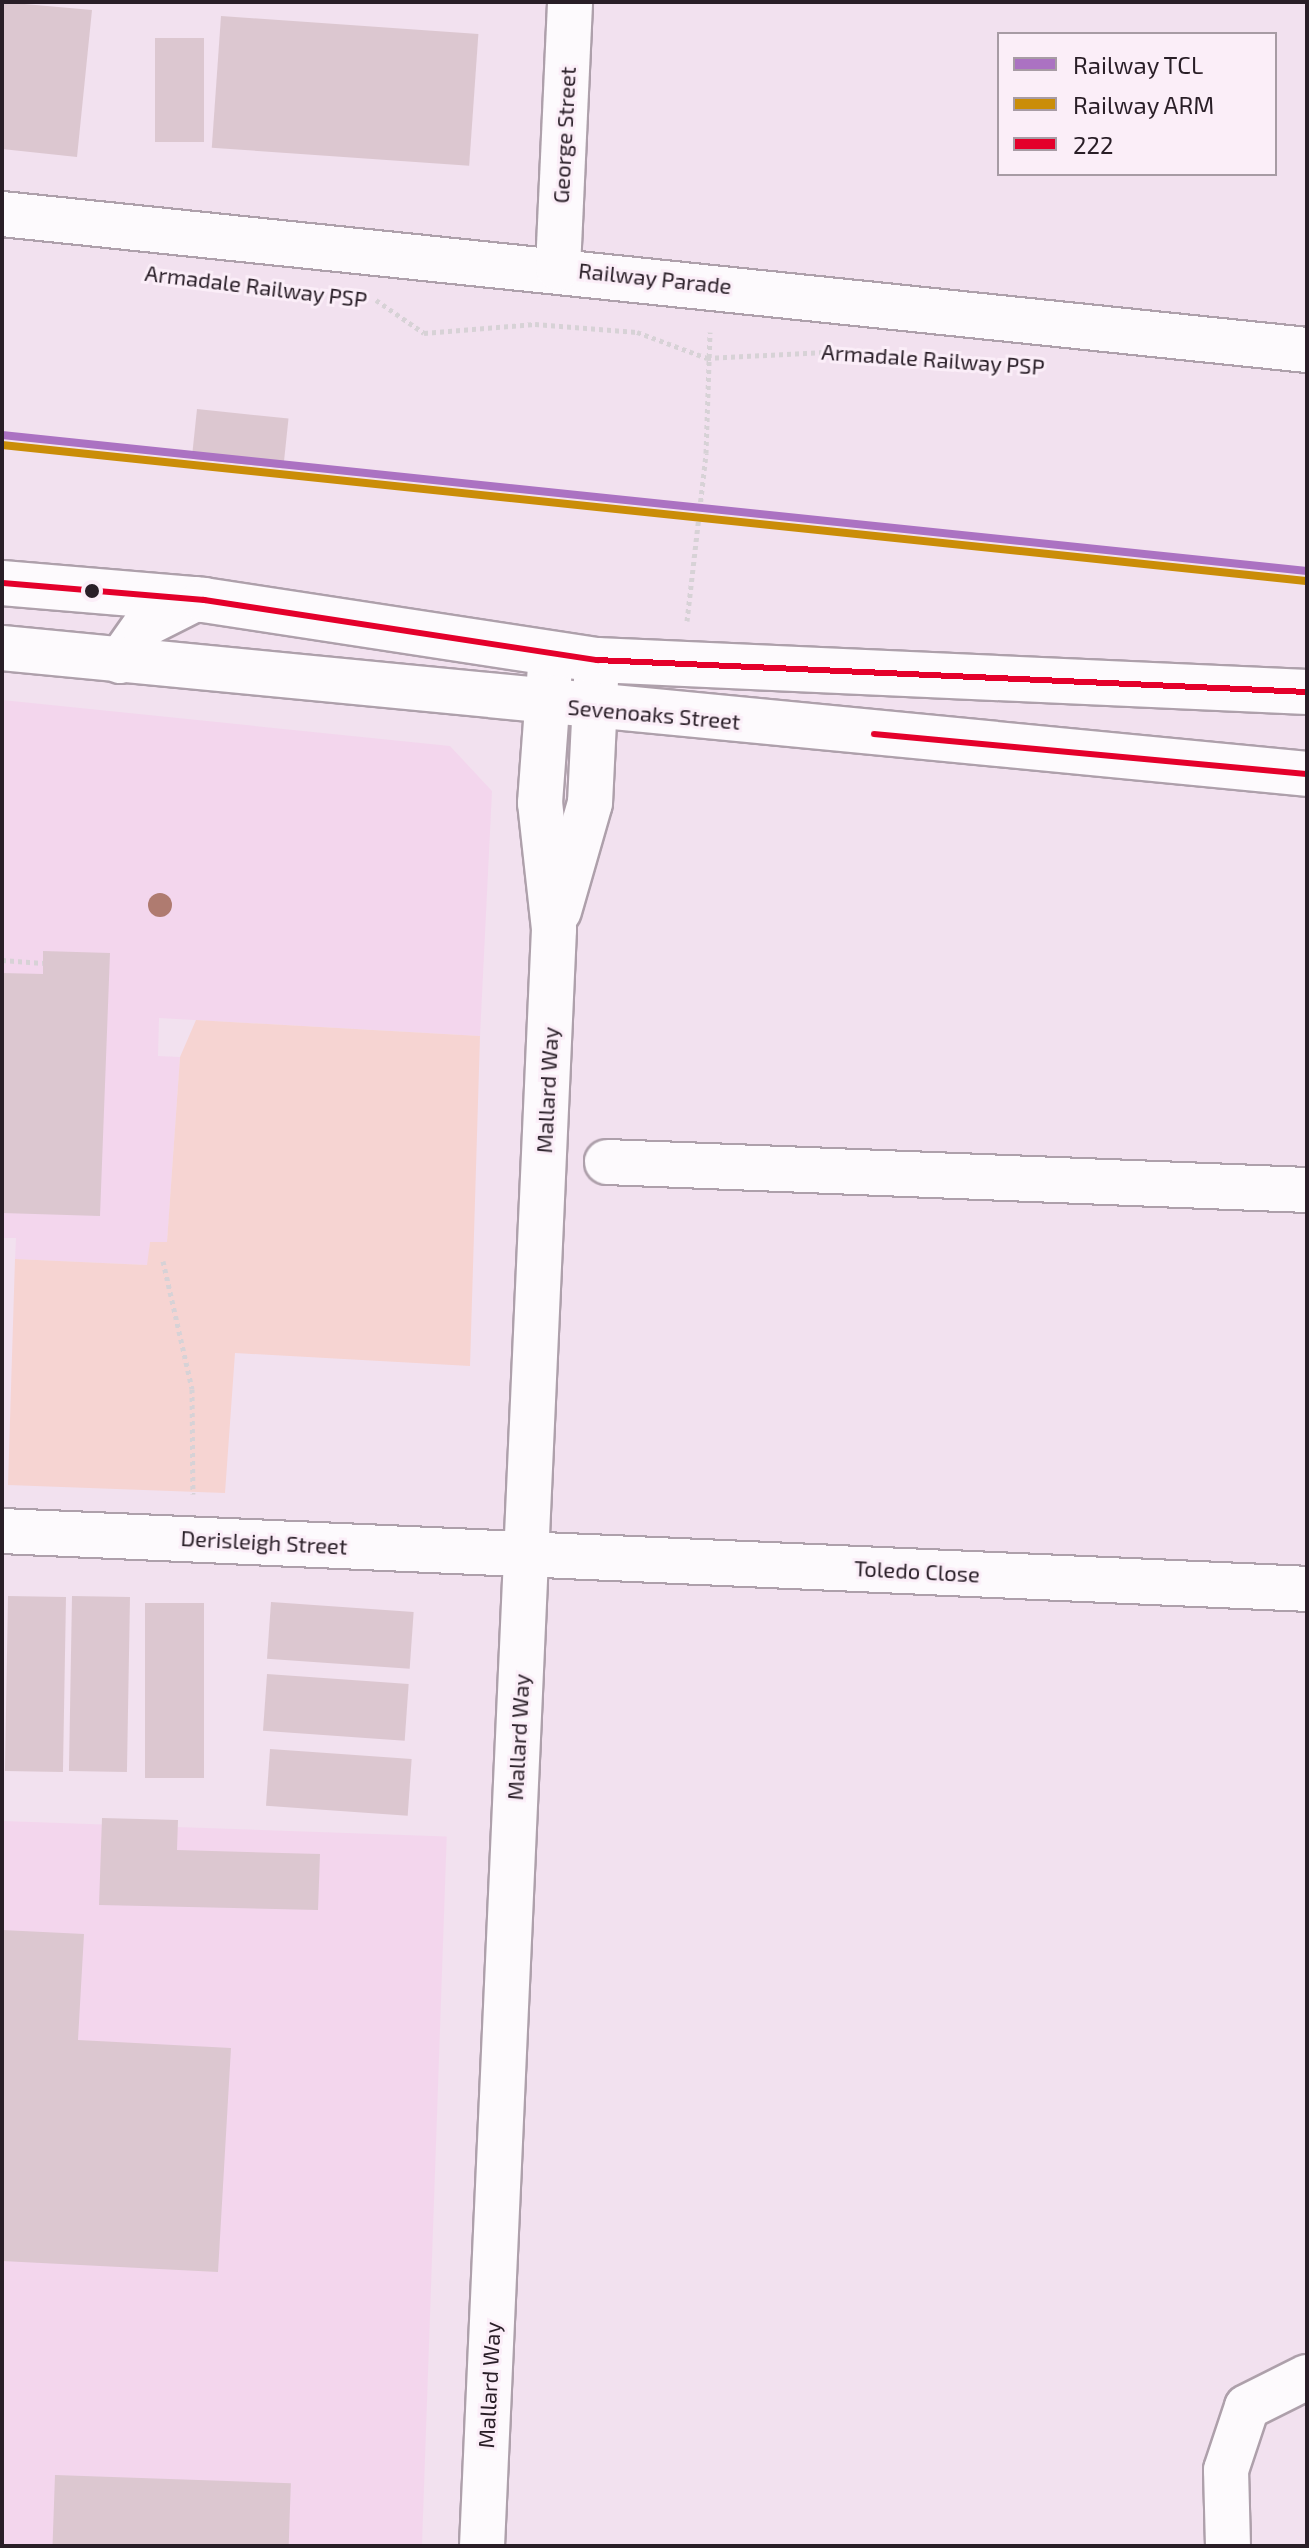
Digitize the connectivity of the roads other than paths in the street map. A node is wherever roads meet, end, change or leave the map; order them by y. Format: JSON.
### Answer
{"nodes":[{"id":1,"x":570,"y":2,"type":"edge"},
{"id":2,"x":2,"y":214,"type":"edge"},
{"id":3,"x":558,"y":268,"type":"junction"},
{"id":4,"x":1307,"y":350,"type":"edge"},
{"id":5,"x":2,"y":583,"type":"edge"},
{"id":6,"x":195,"y":599,"type":"junction"},
{"id":7,"x":2,"y":648,"type":"edge"},
{"id":8,"x":551,"y":654,"type":"junction"},
{"id":9,"x":597,"y":660,"type":"junction"},
{"id":10,"x":120,"y":661,"type":"junction"},
{"id":11,"x":1307,"y":692,"type":"edge"},
{"id":12,"x":546,"y":704,"type":"junction"},
{"id":13,"x":594,"y":708,"type":"junction"},
{"id":14,"x":1307,"y":774,"type":"edge"},
{"id":15,"x":554,"y":929,"type":"junction"},
{"id":16,"x":607,"y":1162,"type":"dead end"},
{"id":17,"x":1307,"y":1190,"type":"edge"},
{"id":18,"x":2,"y":1531,"type":"edge"},
{"id":19,"x":526,"y":1554,"type":"junction"},
{"id":20,"x":1307,"y":1589,"type":"edge"},
{"id":21,"x":1307,"y":2377,"type":"edge"},
{"id":22,"x":482,"y":2546,"type":"edge"},
{"id":23,"x":1228,"y":2546,"type":"edge"}],
"edges":[{"from":1,"to":3,"type":"street","name":"George Street"},
{"from":2,"to":3,"type":"street","name":"Railway Parade"},
{"from":3,"to":4,"type":"street","name":"Railway Parade"},
{"from":5,"to":6,"type":"street"},
{"from":6,"to":8,"type":"street"},
{"from":6,"to":10,"type":"street"},
{"from":7,"to":10,"type":"street","name":"Sevenoaks Street"},
{"from":8,"to":9,"type":"street"},
{"from":8,"to":12,"type":"street","name":"Mallard Way"},
{"from":9,"to":11,"type":"street"},
{"from":9,"to":13,"type":"street","name":"Mallard Way"},
{"from":10,"to":12,"type":"street","name":"Sevenoaks Street"},
{"from":12,"to":13,"type":"street","name":"Sevenoaks Street"},
{"from":12,"to":15,"type":"street","name":"Mallard Way"},
{"from":13,"to":14,"type":"street","name":"Sevenoaks Street"},
{"from":13,"to":15,"type":"street","name":"Mallard Way"},
{"from":15,"to":19,"type":"street","name":"Mallard Way"},
{"from":16,"to":17,"type":"street"},
{"from":18,"to":19,"type":"street","name":"Derisleigh Street"},
{"from":19,"to":20,"type":"street","name":"Toledo Close"},
{"from":19,"to":22,"type":"street","name":"Mallard Way"},
{"from":21,"to":23,"type":"street"}]}
